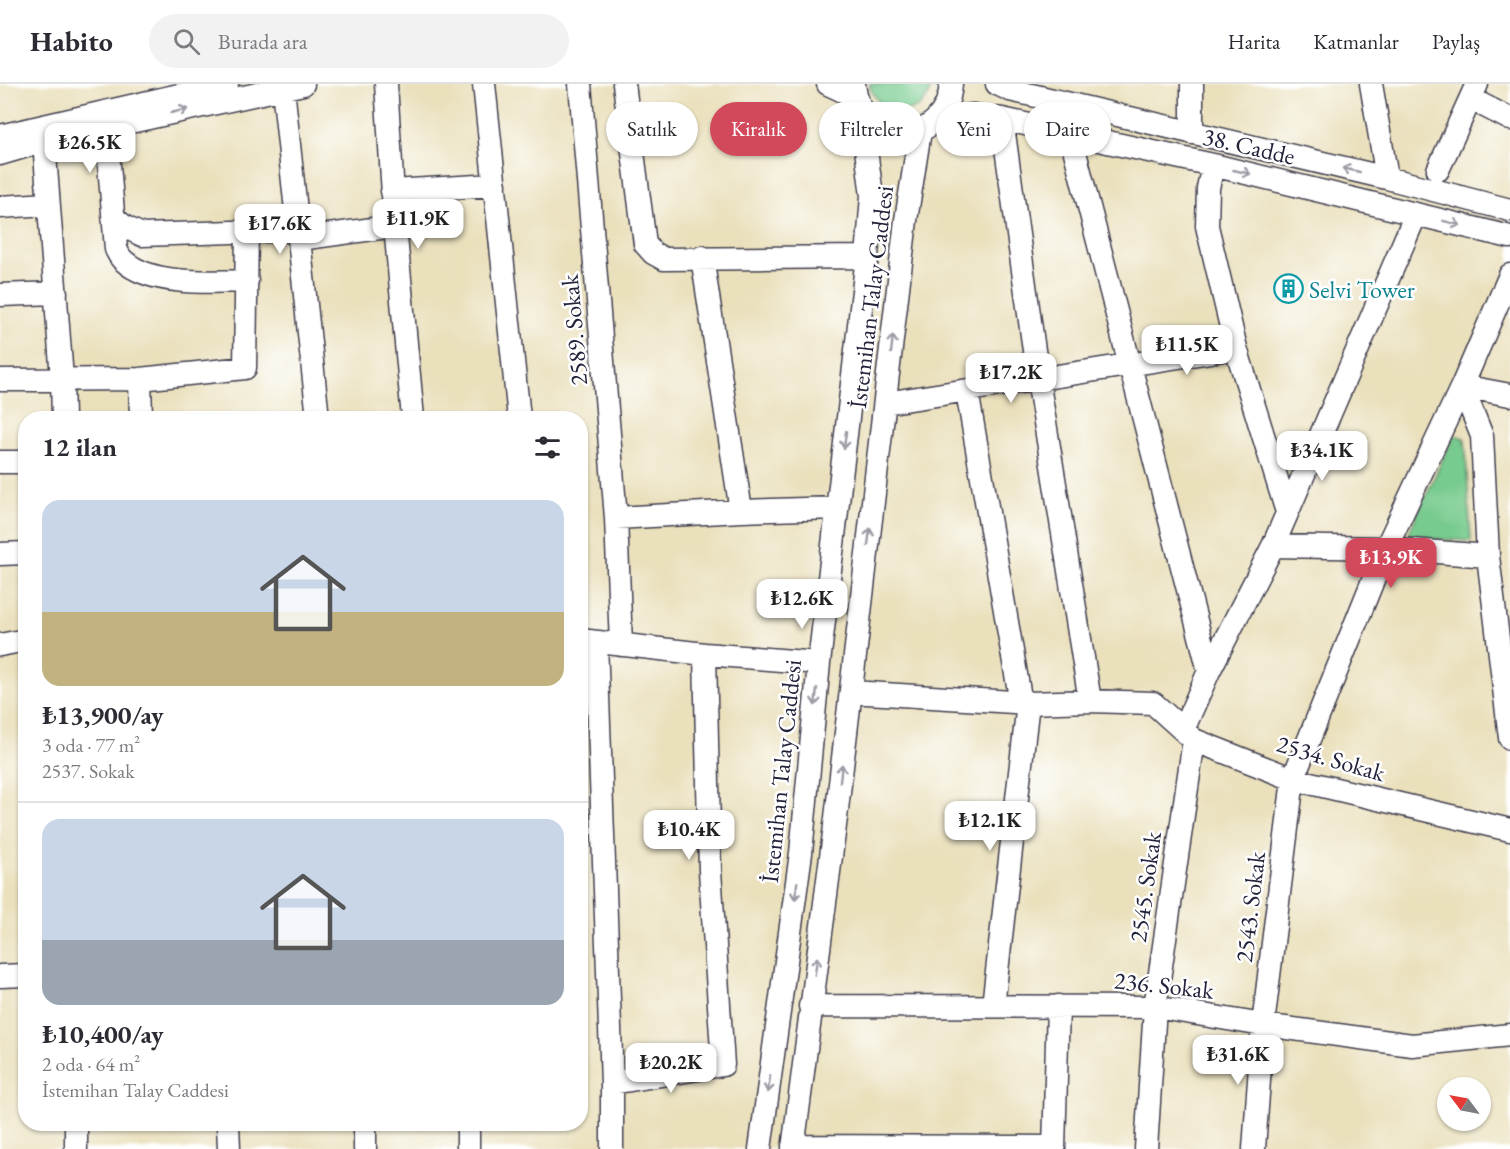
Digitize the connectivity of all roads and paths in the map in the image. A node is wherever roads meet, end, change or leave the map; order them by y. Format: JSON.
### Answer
{"nodes":[{"id":1,"x":227,"y":84,"type":"edge"},
{"id":2,"x":386,"y":84,"type":"edge"},
{"id":3,"x":484,"y":84,"type":"edge"},
{"id":4,"x":580,"y":84,"type":"edge"},
{"id":5,"x":624,"y":84,"type":"edge"},
{"id":6,"x":828,"y":84,"type":"edge"},
{"id":7,"x":951,"y":84,"type":"edge"},
{"id":8,"x":997,"y":84,"type":"edge"},
{"id":9,"x":1192,"y":84,"type":"edge"},
{"id":10,"x":1371,"y":84,"type":"edge"},
{"id":11,"x":200,"y":86,"type":"edge"},
{"id":12,"x":293,"y":86,"type":"edge"},
{"id":13,"x":1474,"y":92,"type":"edge"},
{"id":14,"x":857,"y":97,"type":"edge"},
{"id":15,"x":1510,"y":119,"type":"edge"},
{"id":16,"x":936,"y":123,"type":"edge"},
{"id":17,"x":929,"y":125,"type":"junction"},
{"id":18,"x":106,"y":128,"type":"junction"},
{"id":19,"x":1192,"y":133,"type":"junction"},
{"id":20,"x":0,"y":135,"type":"edge"},
{"id":21,"x":44,"y":141,"type":"junction"},
{"id":22,"x":1111,"y":142,"type":"edge"},
{"id":23,"x":0,"y":154,"type":"edge"},
{"id":24,"x":1007,"y":156,"type":"edge"},
{"id":25,"x":1076,"y":156,"type":"edge"},
{"id":26,"x":1213,"y":165,"type":"junction"},
{"id":27,"x":1438,"y":170,"type":"dead end"},
{"id":28,"x":1387,"y":178,"type":"junction"},
{"id":29,"x":495,"y":185,"type":"junction"},
{"id":30,"x":392,"y":191,"type":"junction"},
{"id":31,"x":48,"y":204,"type":"junction"},
{"id":32,"x":0,"y":207,"type":"edge"},
{"id":33,"x":1510,"y":210,"type":"edge"},
{"id":34,"x":1416,"y":214,"type":"junction"},
{"id":35,"x":114,"y":218,"type":"junction"},
{"id":36,"x":395,"y":226,"type":"junction"},
{"id":37,"x":247,"y":231,"type":"junction"},
{"id":38,"x":298,"y":235,"type":"junction"},
{"id":39,"x":1510,"y":237,"type":"edge"},
{"id":40,"x":702,"y":257,"type":"junction"},
{"id":41,"x":867,"y":257,"type":"junction"},
{"id":42,"x":1510,"y":275,"type":"edge"},
{"id":43,"x":247,"y":281,"type":"junction"},
{"id":44,"x":56,"y":293,"type":"junction"},
{"id":45,"x":0,"y":295,"type":"edge"},
{"id":46,"x":1236,"y":348,"type":"junction"},
{"id":47,"x":1131,"y":364,"type":"junction"},
{"id":48,"x":62,"y":378,"type":"junction"},
{"id":49,"x":140,"y":379,"type":"junction"},
{"id":50,"x":1038,"y":379,"type":"junction"},
{"id":51,"x":0,"y":380,"type":"edge"},
{"id":52,"x":1462,"y":386,"type":"junction"},
{"id":53,"x":967,"y":391,"type":"junction"},
{"id":54,"x":1510,"y":395,"type":"edge"},
{"id":55,"x":885,"y":403,"type":"junction"},
{"id":56,"x":63,"y":411,"type":"edge"},
{"id":57,"x":141,"y":411,"type":"edge"},
{"id":58,"x":317,"y":411,"type":"edge"},
{"id":59,"x":412,"y":411,"type":"edge"},
{"id":60,"x":518,"y":411,"type":"edge"},
{"id":61,"x":0,"y":462,"type":"edge"},
{"id":62,"x":18,"y":462,"type":"edge"},
{"id":63,"x":837,"y":508,"type":"junction"},
{"id":64,"x":741,"y":511,"type":"junction"},
{"id":65,"x":1287,"y":512,"type":"junction"},
{"id":66,"x":616,"y":518,"type":"junction"},
{"id":67,"x":1273,"y":546,"type":"junction"},
{"id":68,"x":1386,"y":548,"type":"junction"},
{"id":69,"x":18,"y":553,"type":"edge"},
{"id":70,"x":0,"y":554,"type":"edge"},
{"id":71,"x":1488,"y":556,"type":"junction"},
{"id":72,"x":588,"y":641,"type":"edge"},
{"id":73,"x":18,"y":642,"type":"edge"},
{"id":74,"x":0,"y":645,"type":"edge"},
{"id":75,"x":621,"y":645,"type":"junction"},
{"id":76,"x":705,"y":654,"type":"junction"},
{"id":77,"x":819,"y":663,"type":"junction"},
{"id":78,"x":1209,"y":671,"type":"junction"},
{"id":79,"x":851,"y":692,"type":"junction"},
{"id":80,"x":1090,"y":701,"type":"junction"},
{"id":81,"x":1025,"y":703,"type":"junction"},
{"id":82,"x":1188,"y":735,"type":"junction"},
{"id":83,"x":1510,"y":738,"type":"edge"},
{"id":84,"x":1293,"y":779,"type":"junction"},
{"id":85,"x":1510,"y":831,"type":"edge"},
{"id":86,"x":18,"y":975,"type":"edge"},
{"id":87,"x":0,"y":976,"type":"edge"},
{"id":88,"x":810,"y":1006,"type":"junction"},
{"id":89,"x":993,"y":1006,"type":"junction"},
{"id":90,"x":1058,"y":1006,"type":"junction"},
{"id":91,"x":1155,"y":1007,"type":"junction"},
{"id":92,"x":1263,"y":1025,"type":"junction"},
{"id":93,"x":1510,"y":1035,"type":"edge"},
{"id":94,"x":612,"y":1083,"type":"junction"},
{"id":95,"x":76,"y":1131,"type":"edge"},
{"id":96,"x":228,"y":1131,"type":"edge"},
{"id":97,"x":365,"y":1131,"type":"edge"},
{"id":98,"x":468,"y":1131,"type":"edge"},
{"id":99,"x":793,"y":1147,"type":"edge"},
{"id":100,"x":1054,"y":1148,"type":"edge"},
{"id":101,"x":76,"y":1149,"type":"edge"},
{"id":102,"x":229,"y":1149,"type":"edge"},
{"id":103,"x":365,"y":1149,"type":"edge"},
{"id":104,"x":468,"y":1149,"type":"edge"},
{"id":105,"x":612,"y":1149,"type":"edge"},
{"id":106,"x":759,"y":1149,"type":"edge"},
{"id":107,"x":1146,"y":1149,"type":"edge"},
{"id":108,"x":1254,"y":1149,"type":"edge"}],
"edges":[{"from":1,"to":11,"type":"street"},
{"from":2,"to":30,"type":"street"},
{"from":3,"to":29,"type":"street"},
{"from":4,"to":66,"type":"street","name":"2589. Sokak"},
{"from":5,"to":40,"type":"street"},
{"from":6,"to":14,"type":"street"},
{"from":7,"to":17,"type":"street","name":"İstemihan Talay Caddesi"},
{"from":8,"to":19,"type":"street","name":"38. Cadde"},
{"from":9,"to":19,"type":"street"},
{"from":10,"to":28,"type":"street"},
{"from":11,"to":20,"type":"street"},
{"from":18,"to":12,"type":"street","one_way":true},
{"from":12,"to":38,"type":"street"},
{"from":13,"to":15,"type":"street"},
{"from":13,"to":27,"type":"street"},
{"from":14,"to":17,"type":"street","name":"38. Cadde"},
{"from":14,"to":41,"type":"street","name":"İstemihan Talay Caddesi"},
{"from":16,"to":17,"type":"street","name":"38. Cadde"},
{"from":55,"to":17,"type":"street","name":"İstemihan Talay Caddesi","one_way":true},
{"from":18,"to":21,"type":"street"},
{"from":18,"to":35,"type":"street"},
{"from":28,"to":19,"type":"street","name":"38. Cadde","one_way":true},
{"from":21,"to":23,"type":"street"},
{"from":21,"to":31,"type":"street"},
{"from":22,"to":26,"type":"street","name":"38. Cadde"},
{"from":24,"to":50,"type":"street"},
{"from":25,"to":47,"type":"street"},
{"from":26,"to":34,"type":"street","name":"38. Cadde","one_way":true},
{"from":26,"to":46,"type":"street"},
{"from":28,"to":33,"type":"street","name":"38. Cadde"},
{"from":29,"to":30,"type":"street"},
{"from":29,"to":60,"type":"street"},
{"from":30,"to":36,"type":"street"},
{"from":31,"to":32,"type":"street"},
{"from":31,"to":44,"type":"street"},
{"from":34,"to":39,"type":"street","name":"38. Cadde","one_way":true},
{"from":34,"to":65,"type":"street","name":"2545. Sokak"},
{"from":35,"to":37,"type":"street"},
{"from":35,"to":43,"type":"street"},
{"from":36,"to":38,"type":"street"},
{"from":36,"to":59,"type":"street"},
{"from":37,"to":38,"type":"street"},
{"from":37,"to":43,"type":"street"},
{"from":38,"to":58,"type":"street"},
{"from":40,"to":41,"type":"street"},
{"from":40,"to":64,"type":"street"},
{"from":41,"to":63,"type":"street","name":"İstemihan Talay Caddesi","one_way":true},
{"from":42,"to":52,"type":"street","name":"2543. Sokak"},
{"from":43,"to":49,"type":"street"},
{"from":44,"to":45,"type":"street"},
{"from":44,"to":48,"type":"street"},
{"from":46,"to":47,"type":"street"},
{"from":46,"to":65,"type":"street"},
{"from":47,"to":50,"type":"street"},
{"from":47,"to":78,"type":"street"},
{"from":48,"to":49,"type":"street"},
{"from":48,"to":51,"type":"street"},
{"from":48,"to":56,"type":"street"},
{"from":49,"to":57,"type":"street"},
{"from":50,"to":53,"type":"street"},
{"from":50,"to":80,"type":"street"},
{"from":52,"to":54,"type":"street"},
{"from":52,"to":68,"type":"street","name":"2543. Sokak"},
{"from":52,"to":71,"type":"street"},
{"from":53,"to":55,"type":"street"},
{"from":53,"to":81,"type":"street"},
{"from":79,"to":55,"type":"street","name":"İstemihan Talay Caddesi","one_way":true},
{"from":61,"to":62,"type":"street"},
{"from":63,"to":64,"type":"street"},
{"from":63,"to":77,"type":"street","name":"İstemihan Talay Caddesi"},
{"from":64,"to":66,"type":"street"},
{"from":65,"to":67,"type":"street","name":"2545. Sokak"},
{"from":66,"to":75,"type":"street","name":"2589. Sokak"},
{"from":67,"to":68,"type":"street"},
{"from":67,"to":78,"type":"street","name":"2545. Sokak"},
{"from":68,"to":71,"type":"street"},
{"from":68,"to":84,"type":"street","name":"2543. Sokak"},
{"from":69,"to":70,"type":"street"},
{"from":71,"to":83,"type":"street"},
{"from":72,"to":75,"type":"street"},
{"from":72,"to":94,"type":"street"},
{"from":73,"to":74,"type":"street"},
{"from":75,"to":76,"type":"street"},
{"from":76,"to":77,"type":"street"},
{"from":76,"to":94,"type":"street"},
{"from":77,"to":106,"type":"street","name":"İstemihan Talay Caddesi","one_way":true},
{"from":78,"to":82,"type":"street","name":"2545. Sokak"},
{"from":79,"to":81,"type":"street"},
{"from":88,"to":79,"type":"street","name":"İstemihan Talay Caddesi","one_way":true},
{"from":80,"to":81,"type":"street"},
{"from":80,"to":82,"type":"street","name":"2534. Sokak"},
{"from":81,"to":89,"type":"street"},
{"from":82,"to":84,"type":"street","name":"2534. Sokak"},
{"from":82,"to":91,"type":"street","name":"2545. Sokak"},
{"from":84,"to":85,"type":"street","name":"2534. Sokak"},
{"from":84,"to":92,"type":"street","name":"2543. Sokak"},
{"from":86,"to":87,"type":"street"},
{"from":88,"to":89,"type":"street","name":"236. Sokak"},
{"from":88,"to":99,"type":"street","name":"İstemihan Talay Caddesi"},
{"from":89,"to":90,"type":"street","name":"236. Sokak"},
{"from":90,"to":91,"type":"street","name":"236. Sokak"},
{"from":90,"to":100,"type":"street"},
{"from":91,"to":92,"type":"street","name":"236. Sokak"},
{"from":91,"to":107,"type":"street","name":"2545. Sokak"},
{"from":92,"to":93,"type":"street","name":"236. Sokak"},
{"from":92,"to":108,"type":"street","name":"2543. Sokak"},
{"from":94,"to":105,"type":"street"},
{"from":95,"to":101,"type":"street"},
{"from":96,"to":102,"type":"street"},
{"from":97,"to":103,"type":"street"},
{"from":98,"to":104,"type":"street"},
{"from":99,"to":100,"type":"street"}]}
